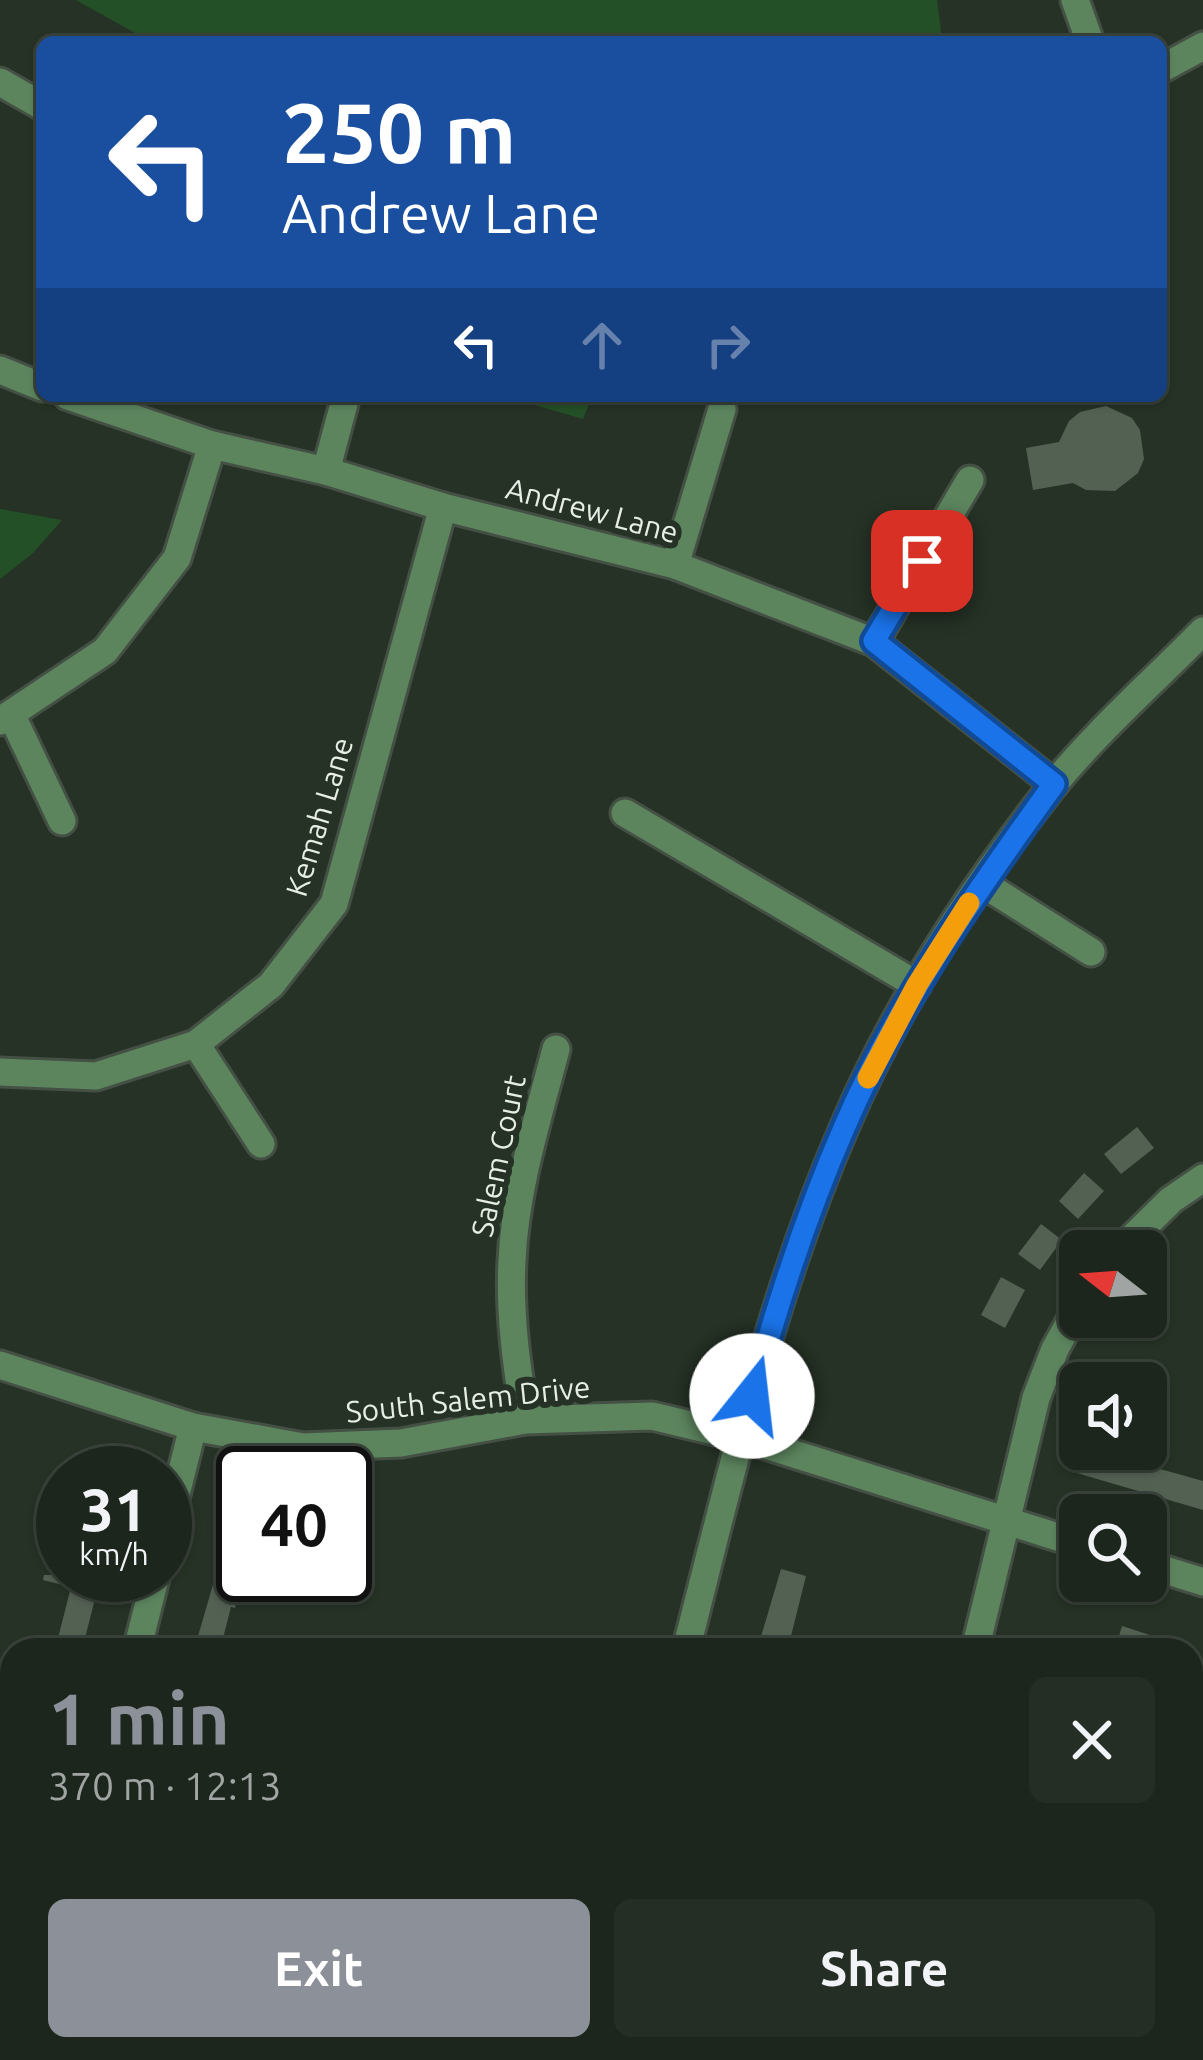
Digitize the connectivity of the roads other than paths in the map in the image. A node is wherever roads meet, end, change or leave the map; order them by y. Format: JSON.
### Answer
{"nodes":[{"id":1,"x":1075,"y":0,"type":"edge"},
{"id":2,"x":1088,"y":36,"type":"edge"},
{"id":3,"x":1203,"y":46,"type":"edge"},
{"id":4,"x":1167,"y":66,"type":"edge"},
{"id":5,"x":0,"y":82,"type":"edge"},
{"id":6,"x":36,"y":103,"type":"edge"},
{"id":7,"x":0,"y":370,"type":"edge"},
{"id":8,"x":36,"y":385,"type":"edge"},
{"id":9,"x":86,"y":402,"type":"edge"},
{"id":10,"x":344,"y":402,"type":"edge"},
{"id":11,"x":722,"y":409,"type":"dead end"},
{"id":12,"x":212,"y":445,"type":"junction"},
{"id":13,"x":326,"y":471,"type":"junction"},
{"id":14,"x":970,"y":480,"type":"dead end"},
{"id":15,"x":443,"y":506,"type":"junction"},
{"id":16,"x":675,"y":566,"type":"junction"},
{"id":17,"x":1203,"y":631,"type":"edge"},
{"id":18,"x":874,"y":641,"type":"junction"},
{"id":19,"x":6,"y":718,"type":"edge"},
{"id":20,"x":1054,"y":784,"type":"junction"},
{"id":21,"x":625,"y":812,"type":"dead end"},
{"id":22,"x":62,"y":821,"type":"dead end"},
{"id":23,"x":982,"y":883,"type":"junction"},
{"id":24,"x":1090,"y":952,"type":"dead end"},
{"id":25,"x":917,"y":985,"type":"junction"},
{"id":26,"x":196,"y":1044,"type":"junction"},
{"id":27,"x":556,"y":1048,"type":"dead end"},
{"id":28,"x":0,"y":1072,"type":"edge"},
{"id":29,"x":261,"y":1144,"type":"dead end"},
{"id":30,"x":1203,"y":1178,"type":"edge"},
{"id":31,"x":1141,"y":1230,"type":"edge"},
{"id":32,"x":1063,"y":1338,"type":"edge"},
{"id":33,"x":0,"y":1365,"type":"edge"},
{"id":34,"x":525,"y":1420,"type":"junction"},
{"id":35,"x":193,"y":1427,"type":"junction"},
{"id":36,"x":740,"y":1437,"type":"junction"},
{"id":37,"x":188,"y":1446,"type":"edge"},
{"id":38,"x":1005,"y":1521,"type":"junction"},
{"id":39,"x":1059,"y":1538,"type":"edge"},
{"id":40,"x":1167,"y":1571,"type":"edge"},
{"id":41,"x":1203,"y":1582,"type":"edge"},
{"id":42,"x":149,"y":1602,"type":"edge"},
{"id":43,"x":139,"y":1638,"type":"edge"},
{"id":44,"x":689,"y":1638,"type":"edge"},
{"id":45,"x":978,"y":1638,"type":"edge"}],
"edges":[{"from":1,"to":2,"type":"street"},
{"from":3,"to":4,"type":"street"},
{"from":5,"to":6,"type":"street"},
{"from":7,"to":8,"type":"street"},
{"from":9,"to":12,"type":"street","name":"Andrew Lane"},
{"from":10,"to":13,"type":"street"},
{"from":11,"to":16,"type":"street"},
{"from":12,"to":13,"type":"street","name":"Andrew Lane"},
{"from":12,"to":19,"type":"street"},
{"from":13,"to":15,"type":"street","name":"Andrew Lane"},
{"from":14,"to":18,"type":"street"},
{"from":15,"to":16,"type":"street","name":"Andrew Lane"},
{"from":15,"to":26,"type":"street","name":"Kemah Lane"},
{"from":16,"to":18,"type":"street","name":"Andrew Lane"},
{"from":17,"to":20,"type":"street"},
{"from":18,"to":20,"type":"street","name":"Andrew Lane"},
{"from":19,"to":22,"type":"street"},
{"from":20,"to":23,"type":"street"},
{"from":21,"to":25,"type":"street"},
{"from":23,"to":24,"type":"street"},
{"from":23,"to":25,"type":"street"},
{"from":25,"to":36,"type":"street"},
{"from":26,"to":28,"type":"street","name":"Kemah Lane"},
{"from":26,"to":29,"type":"street"},
{"from":27,"to":34,"type":"street","name":"Salem Court"},
{"from":30,"to":31,"type":"street"},
{"from":32,"to":38,"type":"street"},
{"from":33,"to":35,"type":"street","name":"South Salem Drive"},
{"from":34,"to":35,"type":"street","name":"South Salem Drive"},
{"from":34,"to":36,"type":"street","name":"South Salem Drive"},
{"from":35,"to":37,"type":"street"},
{"from":36,"to":38,"type":"street","name":"South Salem Drive"},
{"from":36,"to":44,"type":"street"},
{"from":38,"to":39,"type":"street","name":"South Salem Drive"},
{"from":38,"to":45,"type":"street"},
{"from":40,"to":41,"type":"street"},
{"from":42,"to":43,"type":"street"}]}
